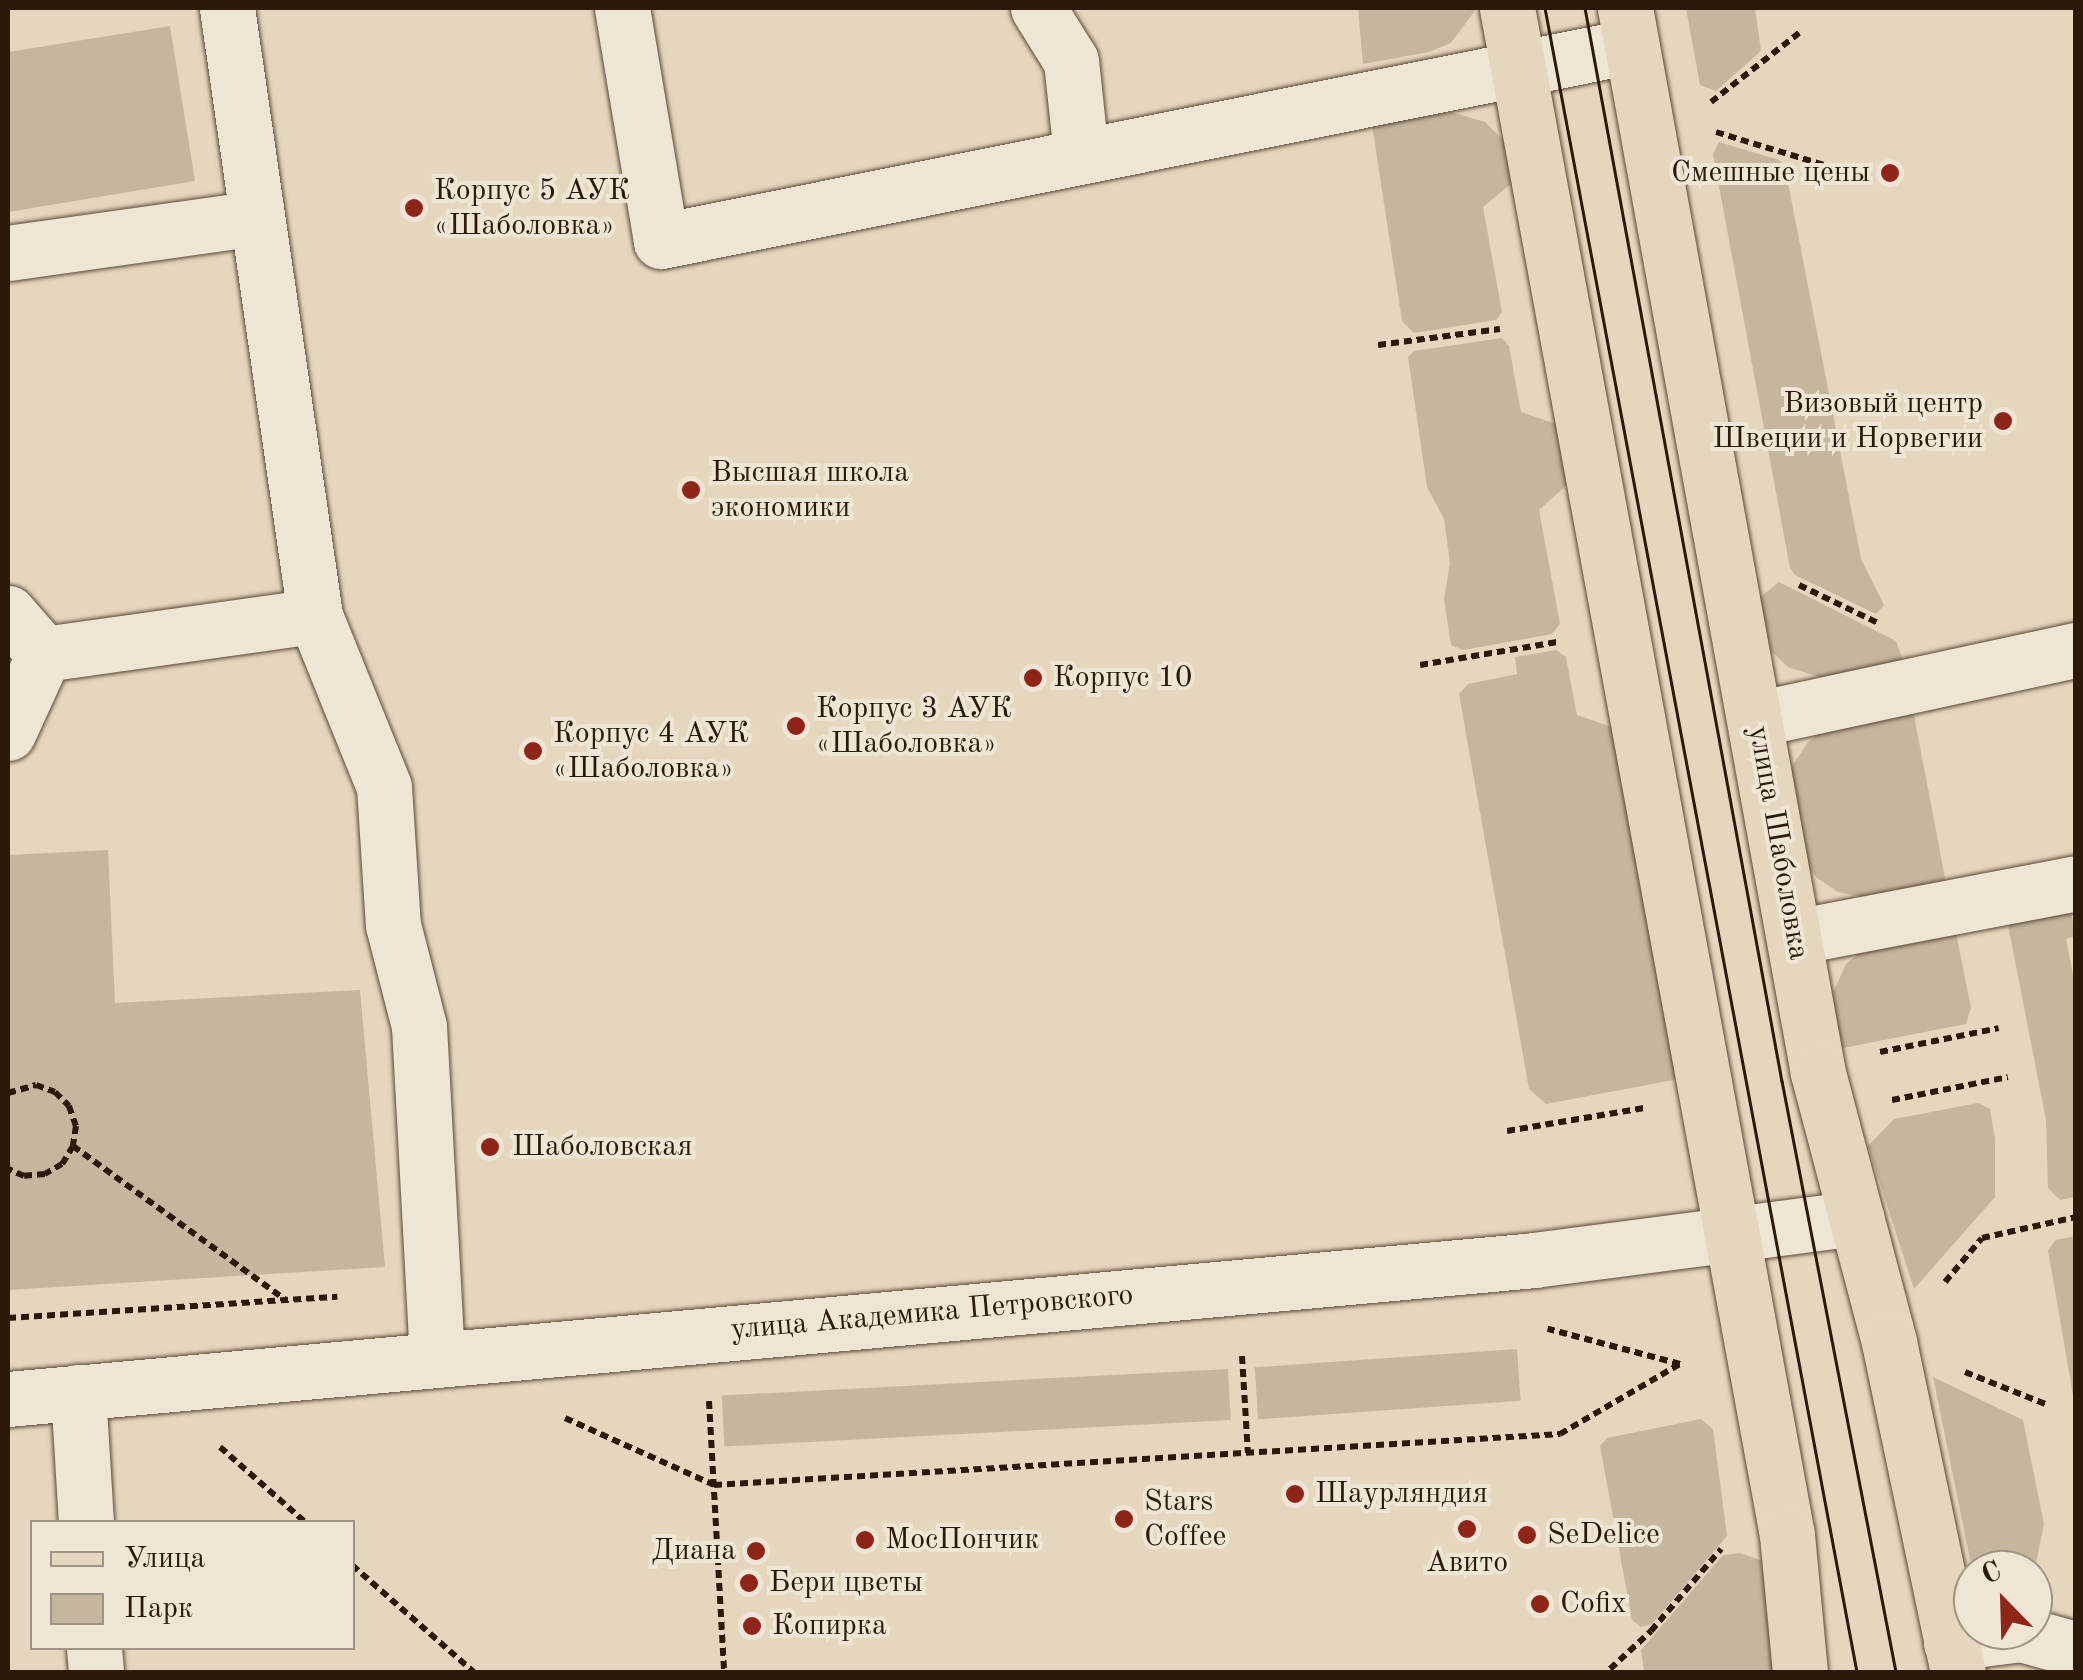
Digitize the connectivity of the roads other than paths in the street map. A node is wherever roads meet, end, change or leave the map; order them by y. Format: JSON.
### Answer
{"nodes":[{"id":1,"x":227,"y":8,"type":"edge"},
{"id":2,"x":622,"y":8,"type":"edge"},
{"id":3,"x":1038,"y":8,"type":"edge"},
{"id":4,"x":1506,"y":8,"type":"edge"},
{"id":5,"x":1629,"y":27,"type":"edge"},
{"id":6,"x":1518,"y":66,"type":"junction"},
{"id":7,"x":1081,"y":155,"type":"junction"},
{"id":8,"x":258,"y":218,"type":"junction"},
{"id":9,"x":8,"y":252,"type":"edge"},
{"id":10,"x":8,"y":613,"type":"edge"},
{"id":11,"x":314,"y":616,"type":"junction"},
{"id":12,"x":2076,"y":650,"type":"edge"},
{"id":13,"x":44,"y":654,"type":"junction"},
{"id":14,"x":1756,"y":719,"type":"junction"},
{"id":15,"x":8,"y":733,"type":"edge"},
{"id":16,"x":2076,"y":883,"type":"edge"},
{"id":17,"x":1794,"y":937,"type":"junction"},
{"id":18,"x":1856,"y":1218,"type":"junction"},
{"id":19,"x":1734,"y":1236,"type":"junction"},
{"id":20,"x":437,"y":1356,"type":"junction"},
{"id":21,"x":78,"y":1392,"type":"junction"},
{"id":22,"x":8,"y":1399,"type":"edge"},
{"id":23,"x":86,"y":1520,"type":"edge"},
{"id":24,"x":2074,"y":1649,"type":"edge"},
{"id":25,"x":1955,"y":1658,"type":"edge"},
{"id":26,"x":1800,"y":1672,"type":"edge"}],
"edges":[{"from":1,"to":8,"type":"street"},
{"from":2,"to":7,"type":"street"},
{"from":3,"to":7,"type":"street"},
{"from":4,"to":6,"type":"main road"},
{"from":5,"to":6,"type":"street"},
{"from":5,"to":14,"type":"main road","name":"улица Шаболовка"},
{"from":6,"to":7,"type":"street"},
{"from":6,"to":19,"type":"main road"},
{"from":8,"to":9,"type":"street"},
{"from":8,"to":11,"type":"street"},
{"from":10,"to":13,"type":"street"},
{"from":11,"to":13,"type":"street"},
{"from":11,"to":20,"type":"street"},
{"from":12,"to":14,"type":"street"},
{"from":13,"to":15,"type":"street"},
{"from":14,"to":17,"type":"main road","name":"улица Шаболовка"},
{"from":16,"to":17,"type":"street"},
{"from":17,"to":18,"type":"main road","name":"улица Шаболовка"},
{"from":18,"to":19,"type":"street","name":"улица Академика Петровского"},
{"from":18,"to":25,"type":"main road","name":"улица Шаболовка"},
{"from":19,"to":20,"type":"street","name":"улица Академика Петровского"},
{"from":19,"to":26,"type":"main road"},
{"from":20,"to":21,"type":"street","name":"улица Академика Петровского"},
{"from":21,"to":22,"type":"street","name":"улица Академика Петровского"},
{"from":21,"to":23,"type":"street"},
{"from":24,"to":25,"type":"street"}]}
